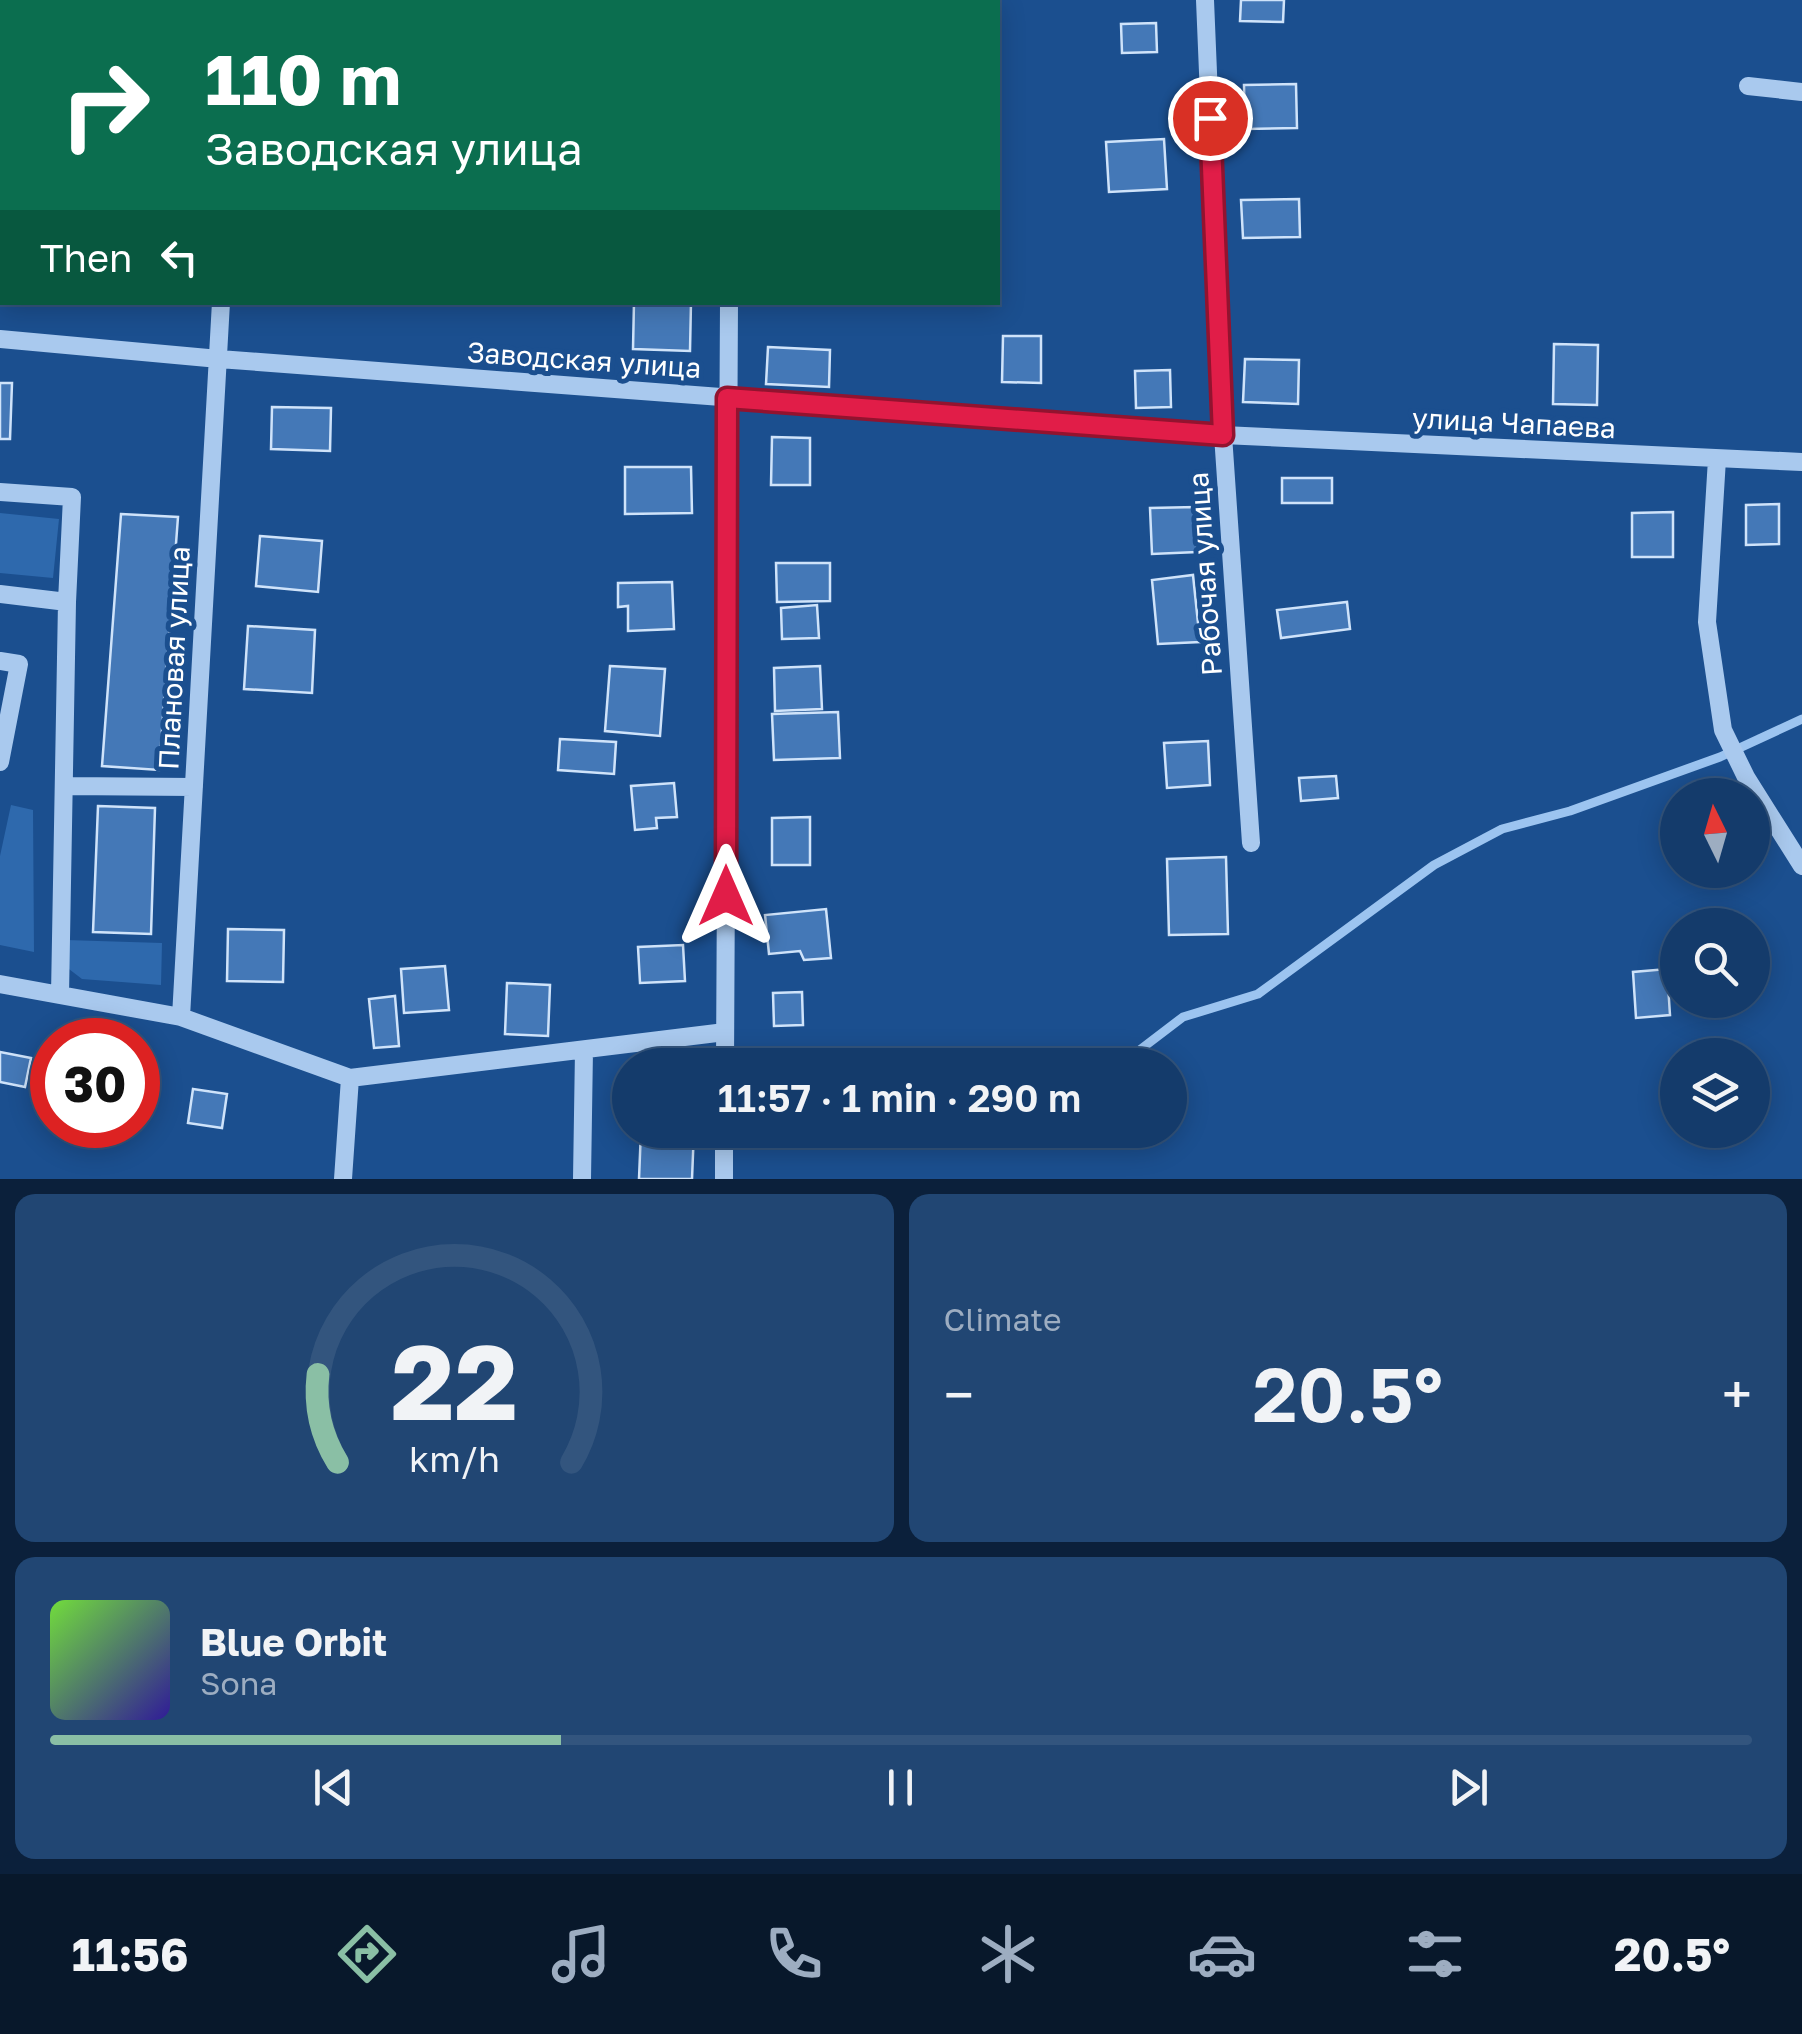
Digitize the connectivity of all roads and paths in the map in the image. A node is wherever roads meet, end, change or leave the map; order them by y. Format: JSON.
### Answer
{"nodes":[{"id":1,"x":1205,"y":0,"type":"edge"},
{"id":2,"x":1748,"y":86,"type":"dead end"},
{"id":3,"x":1802,"y":92,"type":"edge"},
{"id":4,"x":222,"y":305,"type":"edge"},
{"id":5,"x":728,"y":305,"type":"edge"},
{"id":6,"x":0,"y":339,"type":"edge"},
{"id":7,"x":219,"y":359,"type":"junction"},
{"id":8,"x":727,"y":398,"type":"junction"},
{"id":9,"x":1223,"y":435,"type":"junction"},
{"id":10,"x":1717,"y":459,"type":"junction"},
{"id":11,"x":1802,"y":462,"type":"edge"},
{"id":12,"x":0,"y":492,"type":"edge"},
{"id":13,"x":0,"y":594,"type":"edge"},
{"id":14,"x":67,"y":602,"type":"junction"},
{"id":15,"x":0,"y":661,"type":"edge"},
{"id":16,"x":0,"y":762,"type":"edge"},
{"id":17,"x":64,"y":786,"type":"junction"},
{"id":18,"x":194,"y":787,"type":"junction"},
{"id":19,"x":1251,"y":844,"type":"dead end"},
{"id":20,"x":1802,"y":866,"type":"edge"},
{"id":21,"x":0,"y":984,"type":"edge"},
{"id":22,"x":60,"y":995,"type":"junction"},
{"id":23,"x":181,"y":1017,"type":"junction"},
{"id":24,"x":725,"y":1032,"type":"junction"},
{"id":25,"x":725,"y":1048,"type":"edge"},
{"id":26,"x":584,"y":1050,"type":"junction"},
{"id":27,"x":350,"y":1078,"type":"junction"},
{"id":28,"x":724,"y":1148,"type":"edge"},
{"id":29,"x":344,"y":1179,"type":"edge"},
{"id":30,"x":582,"y":1179,"type":"edge"},
{"id":31,"x":724,"y":1179,"type":"edge"}],
"edges":[{"from":1,"to":9,"type":"street","name":"Рабочая улица"},
{"from":2,"to":3,"type":"street"},
{"from":4,"to":7,"type":"street","name":"Плановая улица"},
{"from":5,"to":8,"type":"street"},
{"from":6,"to":7,"type":"street","name":"Заводская улица"},
{"from":7,"to":8,"type":"street","name":"Заводская улица"},
{"from":7,"to":18,"type":"street","name":"Плановая улица"},
{"from":8,"to":9,"type":"street","name":"Заводская улица"},
{"from":8,"to":24,"type":"street"},
{"from":9,"to":10,"type":"street","name":"улица Чапаева"},
{"from":9,"to":19,"type":"street","name":"Рабочая улица"},
{"from":10,"to":11,"type":"street","name":"улица Чапаева"},
{"from":10,"to":20,"type":"street"},
{"from":12,"to":14,"type":"street"},
{"from":13,"to":14,"type":"street"},
{"from":14,"to":17,"type":"street"},
{"from":15,"to":16,"type":"street"},
{"from":17,"to":18,"type":"street"},
{"from":17,"to":22,"type":"street"},
{"from":18,"to":23,"type":"street","name":"Плановая улица"},
{"from":21,"to":22,"type":"street"},
{"from":22,"to":23,"type":"street"},
{"from":23,"to":27,"type":"street"},
{"from":24,"to":25,"type":"street"},
{"from":24,"to":26,"type":"street"},
{"from":26,"to":27,"type":"street"},
{"from":26,"to":30,"type":"street"},
{"from":27,"to":29,"type":"street"},
{"from":28,"to":31,"type":"street"}]}
